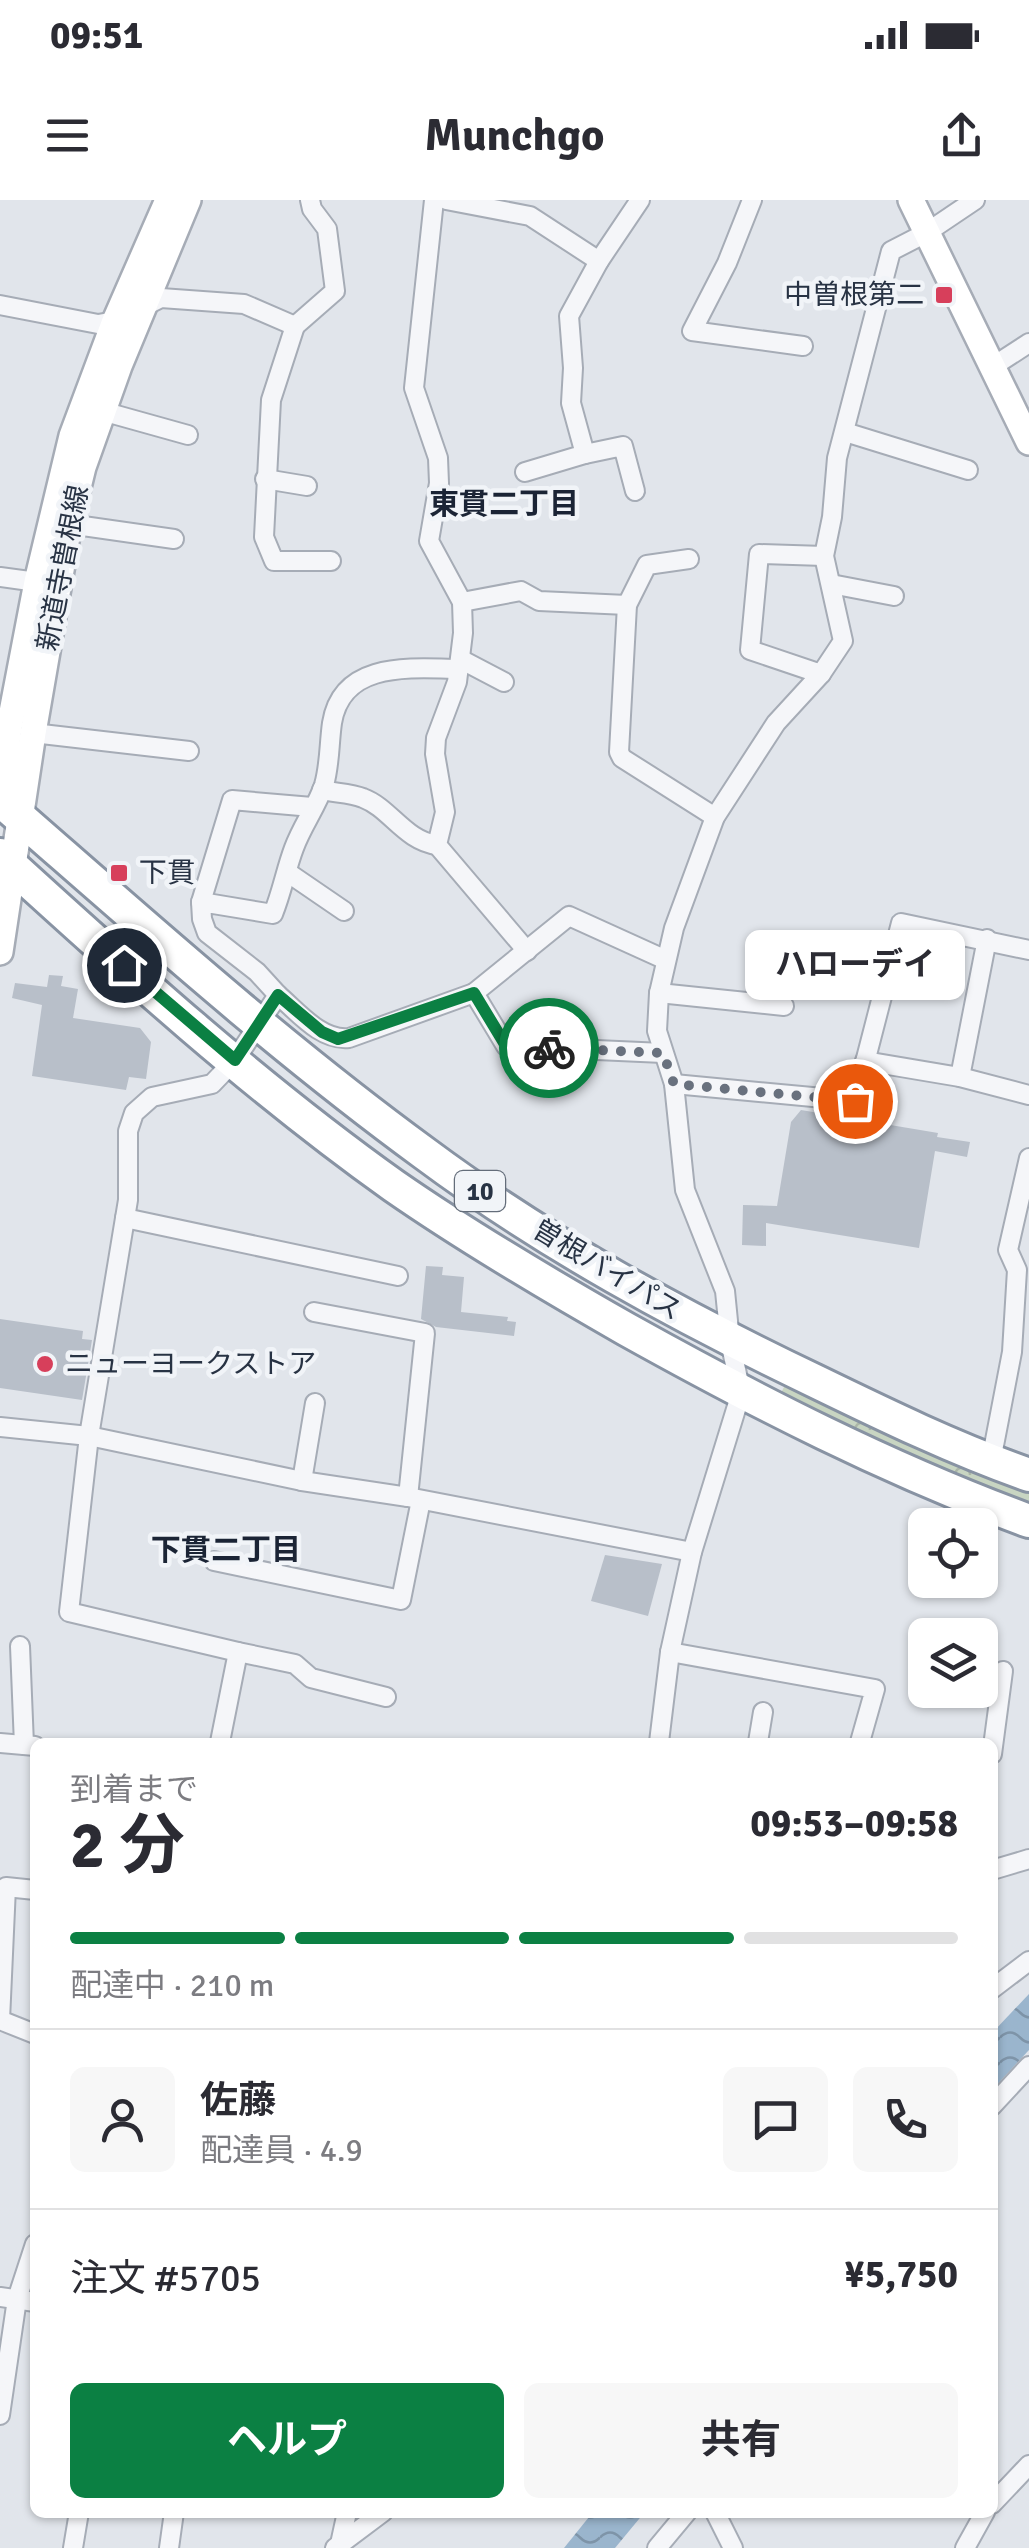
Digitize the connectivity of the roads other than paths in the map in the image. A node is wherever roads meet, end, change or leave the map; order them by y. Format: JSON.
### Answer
{"nodes":[{"id":1,"x":168,"y":200,"type":"edge"},
{"id":2,"x":188,"y":200,"type":"edge"},
{"id":3,"x":310,"y":200,"type":"edge"},
{"id":4,"x":434,"y":200,"type":"edge"},
{"id":5,"x":446,"y":200,"type":"edge"},
{"id":6,"x":640,"y":200,"type":"edge"},
{"id":7,"x":752,"y":200,"type":"edge"},
{"id":8,"x":911,"y":200,"type":"edge"},
{"id":9,"x":975,"y":200,"type":"edge"},
{"id":10,"x":926,"y":233,"type":"junction"},
{"id":11,"x":600,"y":260,"type":"junction"},
{"id":12,"x":0,"y":305,"type":"edge"},
{"id":13,"x":142,"y":309,"type":"junction"},
{"id":14,"x":115,"y":321,"type":"junction"},
{"id":15,"x":294,"y":326,"type":"junction"},
{"id":16,"x":1029,"y":343,"type":"edge"},
{"id":17,"x":803,"y":346,"type":"dead end"},
{"id":18,"x":992,"y":366,"type":"junction"},
{"id":19,"x":102,"y":410,"type":"junction"},
{"id":20,"x":846,"y":432,"type":"junction"},
{"id":21,"x":188,"y":435,"type":"dead end"},
{"id":22,"x":1029,"y":442,"type":"edge"},
{"id":23,"x":585,"y":454,"type":"junction"},
{"id":24,"x":968,"y":470,"type":"dead end"},
{"id":25,"x":525,"y":472,"type":"dead end"},
{"id":26,"x":265,"y":479,"type":"junction"},
{"id":27,"x":307,"y":486,"type":"dead end"},
{"id":28,"x":635,"y":491,"type":"dead end"},
{"id":29,"x":69,"y":524,"type":"junction"},
{"id":30,"x":174,"y":540,"type":"dead end"},
{"id":31,"x":824,"y":556,"type":"junction"},
{"id":32,"x":689,"y":559,"type":"dead end"},
{"id":33,"x":331,"y":561,"type":"dead end"},
{"id":34,"x":0,"y":577,"type":"edge"},
{"id":35,"x":36,"y":582,"type":"junction"},
{"id":36,"x":832,"y":584,"type":"junction"},
{"id":37,"x":894,"y":596,"type":"dead end"},
{"id":38,"x":462,"y":602,"type":"junction"},
{"id":39,"x":627,"y":605,"type":"junction"},
{"id":40,"x":460,"y":664,"type":"junction"},
{"id":41,"x":821,"y":674,"type":"junction"},
{"id":42,"x":504,"y":682,"type":"dead end"},
{"id":43,"x":33,"y":733,"type":"junction"},
{"id":44,"x":189,"y":750,"type":"dead end"},
{"id":45,"x":322,"y":790,"type":"junction"},
{"id":46,"x":7,"y":805,"type":"edge"},
{"id":47,"x":312,"y":807,"type":"junction"},
{"id":48,"x":715,"y":817,"type":"junction"},
{"id":49,"x":437,"y":845,"type":"junction"},
{"id":50,"x":6,"y":861,"type":"edge"},
{"id":51,"x":286,"y":872,"type":"junction"},
{"id":52,"x":201,"y":902,"type":"junction"},
{"id":53,"x":344,"y":911,"type":"dead end"},
{"id":54,"x":987,"y":939,"type":"junction"},
{"id":55,"x":1029,"y":950,"type":"edge"},
{"id":56,"x":527,"y":951,"type":"junction"},
{"id":57,"x":0,"y":952,"type":"edge"},
{"id":58,"x":666,"y":960,"type":"junction"},
{"id":59,"x":474,"y":993,"type":"junction"},
{"id":60,"x":659,"y":994,"type":"junction"},
{"id":61,"x":278,"y":995,"type":"junction"},
{"id":62,"x":784,"y":1006,"type":"dead end"},
{"id":63,"x":260,"y":1027,"type":"junction"},
{"id":64,"x":663,"y":1053,"type":"junction"},
{"id":65,"x":235,"y":1060,"type":"junction"},
{"id":66,"x":865,"y":1060,"type":"junction"},
{"id":67,"x":960,"y":1077,"type":"junction"},
{"id":68,"x":674,"y":1084,"type":"junction"},
{"id":69,"x":1029,"y":1095,"type":"edge"},
{"id":70,"x":1028,"y":1164,"type":"edge"},
{"id":71,"x":125,"y":1218,"type":"junction"},
{"id":72,"x":1023,"y":1271,"type":"edge"},
{"id":73,"x":398,"y":1276,"type":"dead end"},
{"id":74,"x":314,"y":1312,"type":"dead end"},
{"id":75,"x":730,"y":1340,"type":"junction"},
{"id":76,"x":1021,"y":1354,"type":"edge"},
{"id":77,"x":741,"y":1393,"type":"junction"},
{"id":78,"x":315,"y":1402,"type":"dead end"},
{"id":79,"x":0,"y":1427,"type":"edge"},
{"id":80,"x":89,"y":1436,"type":"junction"},
{"id":81,"x":991,"y":1462,"type":"junction"},
{"id":82,"x":1029,"y":1475,"type":"edge"},
{"id":83,"x":302,"y":1481,"type":"junction"},
{"id":84,"x":414,"y":1498,"type":"junction"},
{"id":85,"x":1029,"y":1521,"type":"edge"},
{"id":86,"x":692,"y":1552,"type":"junction"},
{"id":87,"x":214,"y":1561,"type":"dead end"},
{"id":88,"x":20,"y":1646,"type":"dead end"},
{"id":89,"x":238,"y":1652,"type":"junction"},
{"id":90,"x":670,"y":1652,"type":"junction"},
{"id":91,"x":1003,"y":1671,"type":"dead end"},
{"id":92,"x":386,"y":1698,"type":"dead end"},
{"id":93,"x":763,"y":1712,"type":"dead end"},
{"id":94,"x":221,"y":1738,"type":"edge"},
{"id":95,"x":659,"y":1738,"type":"edge"},
{"id":96,"x":759,"y":1738,"type":"edge"},
{"id":97,"x":861,"y":1738,"type":"edge"},
{"id":98,"x":994,"y":1738,"type":"edge"},
{"id":99,"x":0,"y":1743,"type":"edge"},
{"id":100,"x":30,"y":1746,"type":"edge"},
{"id":101,"x":1029,"y":1859,"type":"edge"},
{"id":102,"x":998,"y":1868,"type":"edge"},
{"id":103,"x":30,"y":1889,"type":"edge"},
{"id":104,"x":1029,"y":1961,"type":"edge"},
{"id":105,"x":998,"y":1984,"type":"edge"},
{"id":106,"x":30,"y":2032,"type":"edge"},
{"id":107,"x":1029,"y":2066,"type":"edge"},
{"id":108,"x":998,"y":2100,"type":"edge"},
{"id":109,"x":30,"y":2259,"type":"edge"},
{"id":110,"x":17,"y":2299,"type":"edge"},
{"id":111,"x":0,"y":2415,"type":"edge"},
{"id":112,"x":1029,"y":2465,"type":"edge"},
{"id":113,"x":998,"y":2498,"type":"edge"},
{"id":114,"x":78,"y":2518,"type":"edge"},
{"id":115,"x":173,"y":2518,"type":"edge"},
{"id":116,"x":345,"y":2518,"type":"edge"},
{"id":117,"x":375,"y":2518,"type":"edge"},
{"id":118,"x":681,"y":2518,"type":"edge"},
{"id":119,"x":719,"y":2518,"type":"edge"},
{"id":120,"x":982,"y":2518,"type":"edge"},
{"id":121,"x":338,"y":2546,"type":"edge"},
{"id":122,"x":74,"y":2548,"type":"edge"},
{"id":123,"x":168,"y":2548,"type":"edge"},
{"id":124,"x":657,"y":2548,"type":"edge"},
{"id":125,"x":733,"y":2548,"type":"edge"},
{"id":126,"x":965,"y":2548,"type":"edge"}],
"edges":[{"from":1,"to":14,"type":"main road","name":"新道寺曽根線"},
{"from":2,"to":13,"type":"main road","name":"新道寺曽根線"},
{"from":3,"to":15,"type":"street"},
{"from":4,"to":38,"type":"street"},
{"from":5,"to":11,"type":"street"},
{"from":6,"to":11,"type":"street"},
{"from":7,"to":17,"type":"street"},
{"from":8,"to":10,"type":"main road"},
{"from":9,"to":10,"type":"street"},
{"from":10,"to":18,"type":"main road"},
{"from":10,"to":20,"type":"street"},
{"from":11,"to":23,"type":"street"},
{"from":12,"to":14,"type":"street"},
{"from":13,"to":14,"type":"street"},
{"from":13,"to":15,"type":"street"},
{"from":13,"to":19,"type":"main road","name":"新道寺曽根線"},
{"from":14,"to":35,"type":"main road","name":"新道寺曽根線"},
{"from":15,"to":26,"type":"street"},
{"from":16,"to":18,"type":"street"},
{"from":18,"to":22,"type":"main road"},
{"from":19,"to":21,"type":"street"},
{"from":19,"to":29,"type":"main road","name":"新道寺曽根線"},
{"from":20,"to":24,"type":"street"},
{"from":20,"to":31,"type":"street"},
{"from":23,"to":25,"type":"street"},
{"from":23,"to":28,"type":"street"},
{"from":26,"to":27,"type":"street"},
{"from":26,"to":33,"type":"street"},
{"from":29,"to":30,"type":"street"},
{"from":29,"to":43,"type":"main road","name":"新道寺曽根線"},
{"from":31,"to":36,"type":"street"},
{"from":31,"to":41,"type":"street"},
{"from":32,"to":39,"type":"street"},
{"from":34,"to":35,"type":"street"},
{"from":35,"to":46,"type":"main road","name":"新道寺曽根線"},
{"from":36,"to":37,"type":"street"},
{"from":36,"to":41,"type":"street"},
{"from":38,"to":39,"type":"street"},
{"from":38,"to":40,"type":"street"},
{"from":39,"to":48,"type":"street"},
{"from":40,"to":42,"type":"street"},
{"from":40,"to":45,"type":"street"},
{"from":40,"to":49,"type":"street"},
{"from":41,"to":48,"type":"street"},
{"from":43,"to":44,"type":"street"},
{"from":43,"to":46,"type":"main road","name":"新道寺曽根線"},
{"from":45,"to":47,"type":"street"},
{"from":45,"to":49,"type":"street"},
{"from":46,"to":50,"type":"main road","name":"新道寺曽根線"},
{"from":46,"to":63,"type":"highway","name":"曽根バイパス","number":"10"},
{"from":47,"to":51,"type":"street"},
{"from":47,"to":52,"type":"street"},
{"from":48,"to":58,"type":"street"},
{"from":49,"to":56,"type":"street"},
{"from":50,"to":57,"type":"main road","name":"新道寺曽根線"},
{"from":50,"to":65,"type":"highway","name":"曽根バイパス","number":"10"},
{"from":51,"to":52,"type":"street"},
{"from":51,"to":53,"type":"street"},
{"from":52,"to":61,"type":"street"},
{"from":54,"to":55,"type":"street"},
{"from":54,"to":66,"type":"street"},
{"from":54,"to":67,"type":"street"},
{"from":56,"to":58,"type":"street"},
{"from":56,"to":59,"type":"street"},
{"from":58,"to":60,"type":"street"},
{"from":59,"to":61,"type":"street"},
{"from":59,"to":64,"type":"street"},
{"from":60,"to":62,"type":"street"},
{"from":60,"to":64,"type":"street"},
{"from":61,"to":63,"type":"street"},
{"from":63,"to":65,"type":"street"},
{"from":63,"to":75,"type":"highway","name":"曽根バイパス","number":"10"},
{"from":64,"to":68,"type":"street"},
{"from":65,"to":71,"type":"street"},
{"from":65,"to":77,"type":"highway","name":"曽根バイパス","number":"10"},
{"from":66,"to":67,"type":"street"},
{"from":66,"to":68,"type":"street"},
{"from":67,"to":69,"type":"street"},
{"from":68,"to":75,"type":"street"},
{"from":70,"to":72,"type":"street"},
{"from":71,"to":73,"type":"street"},
{"from":71,"to":80,"type":"street"},
{"from":72,"to":76,"type":"street"},
{"from":74,"to":84,"type":"street"},
{"from":75,"to":77,"type":"street"},
{"from":75,"to":81,"type":"highway","name":"曽根バイパス","number":"10"},
{"from":76,"to":81,"type":"street"},
{"from":77,"to":85,"type":"highway","name":"曽根バイパス","number":"10"},
{"from":77,"to":86,"type":"street"},
{"from":78,"to":83,"type":"street"},
{"from":79,"to":80,"type":"street"},
{"from":80,"to":83,"type":"street"},
{"from":80,"to":89,"type":"street"},
{"from":81,"to":82,"type":"highway","name":"曽根バイパス","number":"10"},
{"from":83,"to":84,"type":"street"},
{"from":84,"to":86,"type":"street"},
{"from":84,"to":87,"type":"street"},
{"from":86,"to":90,"type":"street"},
{"from":88,"to":100,"type":"street"},
{"from":89,"to":92,"type":"street"},
{"from":89,"to":94,"type":"street"},
{"from":90,"to":95,"type":"street"},
{"from":90,"to":97,"type":"street"},
{"from":91,"to":98,"type":"street"},
{"from":93,"to":96,"type":"street"},
{"from":99,"to":100,"type":"street"},
{"from":101,"to":102,"type":"street"},
{"from":103,"to":106,"type":"street"},
{"from":104,"to":105,"type":"street"},
{"from":107,"to":108,"type":"street"},
{"from":109,"to":110,"type":"street"},
{"from":110,"to":111,"type":"street"},
{"from":112,"to":113,"type":"street"},
{"from":114,"to":122,"type":"street"},
{"from":115,"to":123,"type":"street"},
{"from":116,"to":121,"type":"street"},
{"from":117,"to":121,"type":"street"},
{"from":118,"to":124,"type":"street"},
{"from":119,"to":125,"type":"street"},
{"from":120,"to":126,"type":"street"}]}
